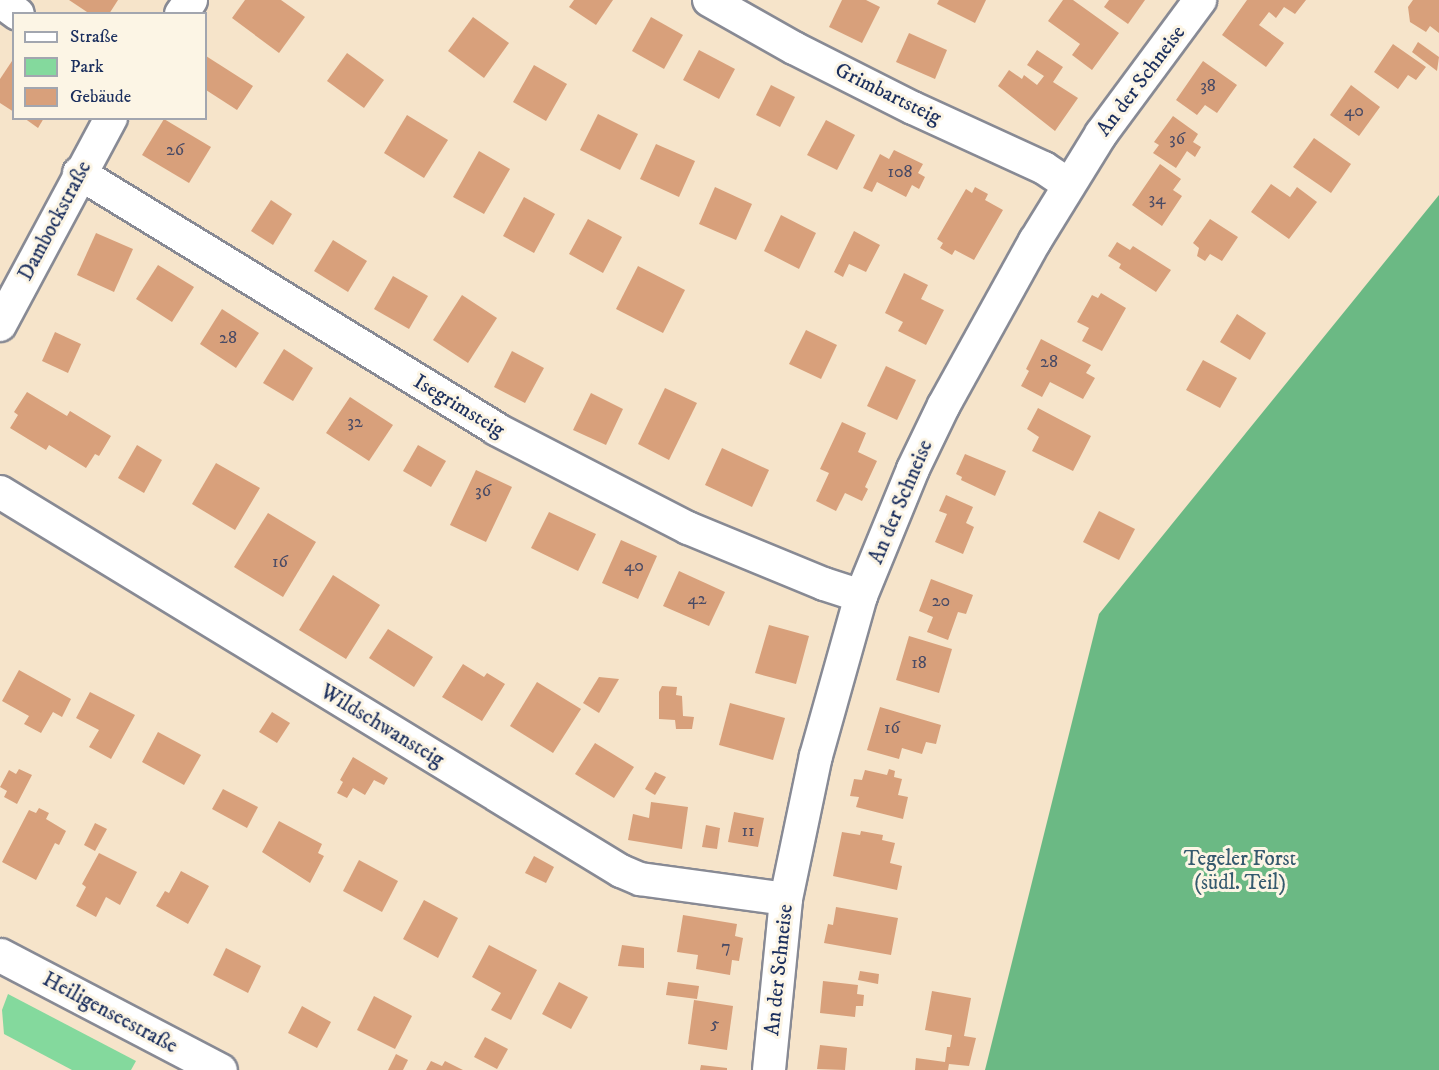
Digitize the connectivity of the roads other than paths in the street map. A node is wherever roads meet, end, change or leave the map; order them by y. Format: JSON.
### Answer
{"nodes":[{"id":1,"x":709,"y":0,"type":"edge"},
{"id":2,"x":1200,"y":0,"type":"edge"},
{"id":3,"x":0,"y":1,"type":"edge"},
{"id":4,"x":15,"y":12,"type":"edge"},
{"id":5,"x":110,"y":120,"type":"edge"},
{"id":6,"x":79,"y":173,"type":"junction"},
{"id":7,"x":1068,"y":184,"type":"junction"},
{"id":8,"x":0,"y":325,"type":"edge"},
{"id":9,"x":0,"y":492,"type":"edge"},
{"id":10,"x":861,"y":596,"type":"junction"},
{"id":11,"x":786,"y":899,"type":"junction"},
{"id":12,"x":0,"y":955,"type":"edge"},
{"id":13,"x":220,"y":1070,"type":"edge"},
{"id":14,"x":769,"y":1070,"type":"edge"}],
"edges":[{"from":1,"to":7,"type":"street","name":"Grimbartsteig"},
{"from":2,"to":7,"type":"street","name":"An der Schneise"},
{"from":3,"to":4,"type":"street"},
{"from":5,"to":6,"type":"street","name":"Dambockstraße"},
{"from":6,"to":8,"type":"street","name":"Dambockstraße"},
{"from":6,"to":10,"type":"street","name":"Isegrimsteig"},
{"from":7,"to":10,"type":"street","name":"An der Schneise"},
{"from":9,"to":11,"type":"street","name":"Wildschwansteig"},
{"from":10,"to":11,"type":"street","name":"An der Schneise"},
{"from":11,"to":14,"type":"street","name":"An der Schneise"},
{"from":12,"to":13,"type":"main road","name":"Heiligenseestraße"}]}
